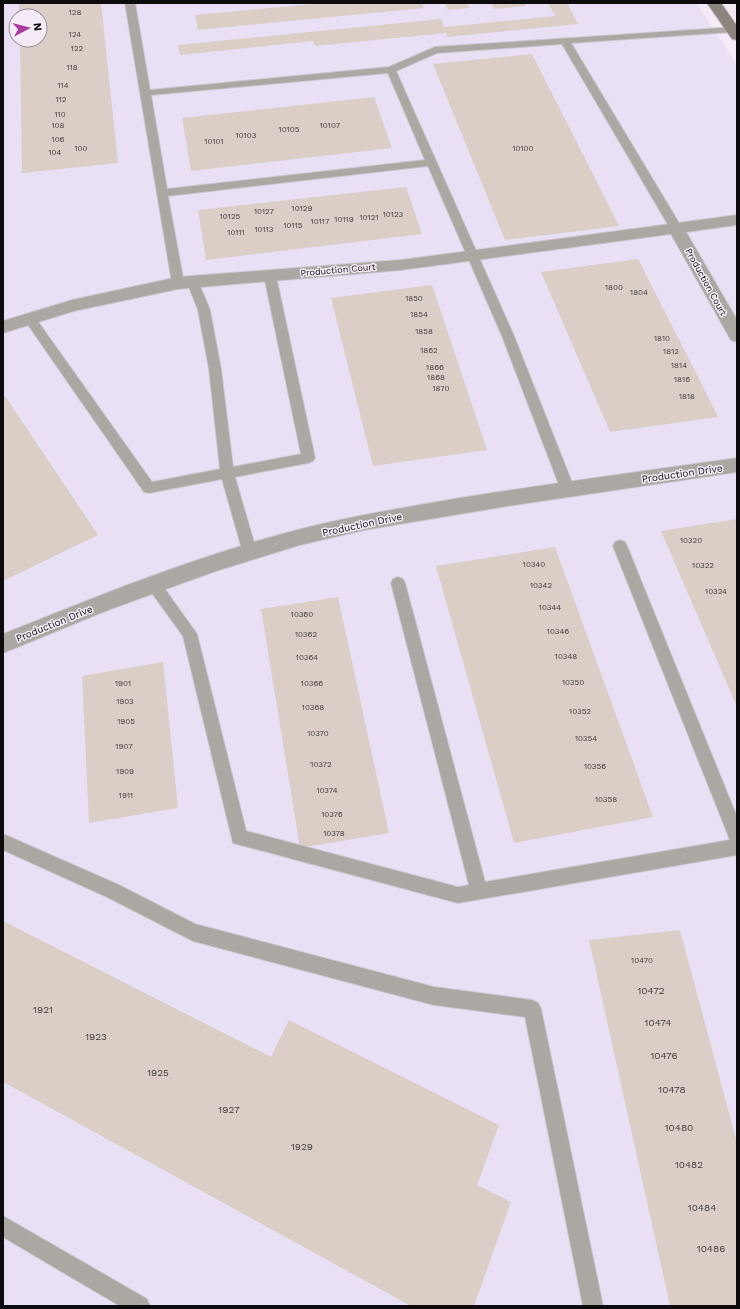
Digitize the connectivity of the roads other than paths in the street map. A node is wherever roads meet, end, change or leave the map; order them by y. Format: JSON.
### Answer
{"nodes":[{"id":1,"x":130,"y":3,"type":"edge"},
{"id":2,"x":714,"y":3,"type":"edge"},
{"id":3,"x":735,"y":33,"type":"edge"},
{"id":4,"x":565,"y":41,"type":"junction"},
{"id":5,"x":391,"y":70,"type":"junction"},
{"id":6,"x":145,"y":93,"type":"junction"},
{"id":7,"x":432,"y":162,"type":"junction"},
{"id":8,"x":163,"y":193,"type":"junction"},
{"id":9,"x":737,"y":220,"type":"edge"},
{"id":10,"x":676,"y":228,"type":"junction"},
{"id":11,"x":472,"y":255,"type":"junction"},
{"id":12,"x":270,"y":276,"type":"junction"},
{"id":13,"x":185,"y":283,"type":"junction"},
{"id":14,"x":30,"y":319,"type":"junction"},
{"id":15,"x":3,"y":327,"type":"edge"},
{"id":16,"x":737,"y":336,"type":"edge"},
{"id":17,"x":737,"y":465,"type":"edge"},
{"id":18,"x":227,"y":473,"type":"junction"},
{"id":19,"x":568,"y":490,"type":"junction"},
{"id":20,"x":620,"y":546,"type":"dead end"},
{"id":21,"x":250,"y":553,"type":"junction"},
{"id":22,"x":398,"y":583,"type":"dead end"},
{"id":23,"x":154,"y":585,"type":"junction"},
{"id":24,"x":3,"y":644,"type":"edge"},
{"id":25,"x":737,"y":838,"type":"edge"},
{"id":26,"x":3,"y":842,"type":"edge"},
{"id":27,"x":737,"y":847,"type":"edge"},
{"id":28,"x":479,"y":892,"type":"junction"},
{"id":29,"x":3,"y":1226,"type":"edge"},
{"id":30,"x":140,"y":1306,"type":"edge"},
{"id":31,"x":593,"y":1306,"type":"edge"}],
"edges":[{"from":1,"to":6,"type":"lane"},
{"from":2,"to":3,"type":"street"},
{"from":3,"to":4,"type":"lane"},
{"from":4,"to":5,"type":"lane"},
{"from":4,"to":10,"type":"lane"},
{"from":5,"to":6,"type":"lane"},
{"from":5,"to":7,"type":"lane"},
{"from":6,"to":8,"type":"lane"},
{"from":7,"to":8,"type":"lane"},
{"from":7,"to":11,"type":"lane"},
{"from":8,"to":13,"type":"lane"},
{"from":9,"to":10,"type":"street","name":"Production Court"},
{"from":10,"to":11,"type":"street","name":"Production Court"},
{"from":10,"to":16,"type":"street","name":"Production Court"},
{"from":11,"to":12,"type":"street","name":"Production Court"},
{"from":11,"to":19,"type":"lane"},
{"from":12,"to":13,"type":"street","name":"Production Court"},
{"from":12,"to":18,"type":"lane"},
{"from":13,"to":14,"type":"street","name":"Production Court"},
{"from":13,"to":18,"type":"lane"},
{"from":14,"to":15,"type":"street","name":"Production Court"},
{"from":14,"to":18,"type":"lane"},
{"from":17,"to":19,"type":"street","name":"Production Drive"},
{"from":18,"to":21,"type":"lane"},
{"from":19,"to":21,"type":"street","name":"Production Drive"},
{"from":20,"to":25,"type":"lane"},
{"from":21,"to":23,"type":"street","name":"Production Drive"},
{"from":22,"to":28,"type":"lane"},
{"from":23,"to":24,"type":"street","name":"Production Drive"},
{"from":23,"to":28,"type":"lane"},
{"from":26,"to":31,"type":"lane"},
{"from":27,"to":28,"type":"lane"},
{"from":29,"to":30,"type":"lane"}]}
